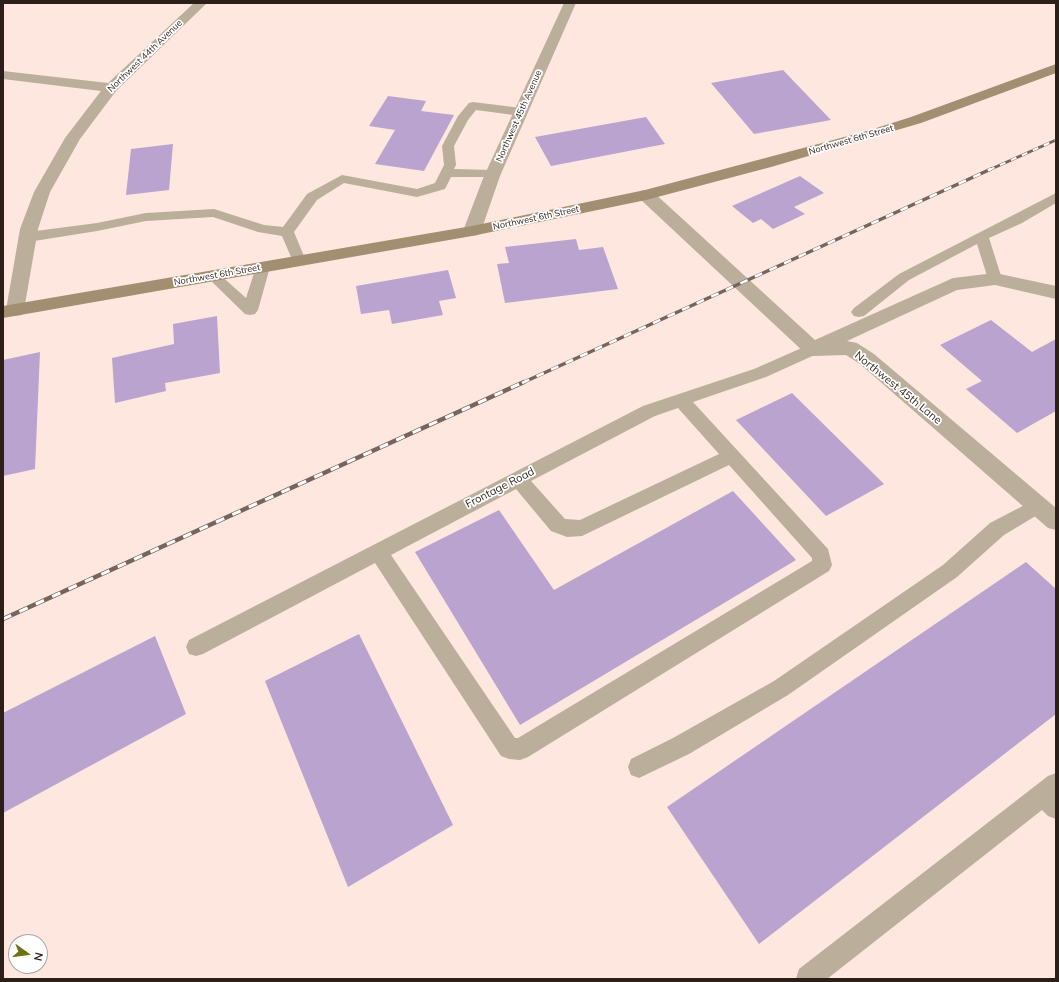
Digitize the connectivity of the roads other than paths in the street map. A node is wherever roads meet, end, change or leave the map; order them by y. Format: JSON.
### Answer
{"nodes":[{"id":1,"x":201,"y":3,"type":"edge"},
{"id":2,"x":570,"y":3,"type":"edge"},
{"id":3,"x":1056,"y":68,"type":"edge"},
{"id":4,"x":3,"y":75,"type":"edge"},
{"id":5,"x":111,"y":88,"type":"junction"},
{"id":6,"x":521,"y":112,"type":"junction"},
{"id":7,"x":446,"y":173,"type":"junction"},
{"id":8,"x":494,"y":174,"type":"junction"},
{"id":9,"x":646,"y":195,"type":"junction"},
{"id":10,"x":1056,"y":197,"type":"edge"},
{"id":11,"x":472,"y":231,"type":"junction"},
{"id":12,"x":287,"y":232,"type":"junction"},
{"id":13,"x":980,"y":236,"type":"junction"},
{"id":14,"x":28,"y":237,"type":"junction"},
{"id":15,"x":299,"y":261,"type":"junction"},
{"id":16,"x":262,"y":267,"type":"junction"},
{"id":17,"x":213,"y":276,"type":"junction"},
{"id":18,"x":995,"y":279,"type":"junction"},
{"id":19,"x":1056,"y":294,"type":"edge"},
{"id":20,"x":9,"y":311,"type":"edge"},
{"id":21,"x":859,"y":312,"type":"dead end"},
{"id":22,"x":813,"y":349,"type":"junction"},
{"id":23,"x":681,"y":400,"type":"junction"},
{"id":24,"x":731,"y":456,"type":"junction"},
{"id":25,"x":518,"y":479,"type":"junction"},
{"id":26,"x":1038,"y":506,"type":"junction"},
{"id":27,"x":1056,"y":521,"type":"edge"},
{"id":28,"x":378,"y":552,"type":"junction"},
{"id":29,"x":196,"y":647,"type":"dead end"},
{"id":30,"x":639,"y":768,"type":"dead end"},
{"id":31,"x":1052,"y":796,"type":"edge"},
{"id":32,"x":808,"y":978,"type":"edge"}],
"edges":[{"from":1,"to":5,"type":"street","name":"Northwest 44th Avenue"},
{"from":2,"to":6,"type":"street","name":"Northwest 45th Avenue"},
{"from":3,"to":9,"type":"main road","name":"Northwest 6th Street"},
{"from":4,"to":5,"type":"street"},
{"from":5,"to":14,"type":"street","name":"Northwest 44th Avenue"},
{"from":6,"to":7,"type":"lane"},
{"from":6,"to":8,"type":"street","name":"Northwest 45th Avenue"},
{"from":7,"to":8,"type":"lane"},
{"from":7,"to":12,"type":"lane"},
{"from":8,"to":11,"type":"street","name":"Northwest 45th Avenue"},
{"from":9,"to":11,"type":"main road","name":"Northwest 6th Street"},
{"from":9,"to":22,"type":"street"},
{"from":10,"to":13,"type":"lane"},
{"from":11,"to":15,"type":"main road","name":"Northwest 6th Street"},
{"from":12,"to":14,"type":"lane"},
{"from":12,"to":15,"type":"lane"},
{"from":13,"to":18,"type":"lane"},
{"from":13,"to":21,"type":"lane"},
{"from":14,"to":20,"type":"street","name":"Northwest 44th Avenue"},
{"from":15,"to":16,"type":"main road","name":"Northwest 6th Street"},
{"from":16,"to":17,"type":"main road","name":"Northwest 6th Street"},
{"from":16,"to":17,"type":"lane"},
{"from":17,"to":20,"type":"main road","name":"Northwest 6th Street"},
{"from":18,"to":19,"type":"street"},
{"from":18,"to":22,"type":"street"},
{"from":22,"to":23,"type":"lane","name":"Frontage Road"},
{"from":22,"to":26,"type":"street","name":"Northwest 45th Lane"},
{"from":23,"to":24,"type":"lane"},
{"from":23,"to":25,"type":"lane","name":"Frontage Road"},
{"from":24,"to":25,"type":"lane"},
{"from":24,"to":28,"type":"lane"},
{"from":25,"to":28,"type":"lane","name":"Frontage Road"},
{"from":26,"to":27,"type":"street","name":"Northwest 45th Lane"},
{"from":26,"to":30,"type":"lane"},
{"from":28,"to":29,"type":"lane","name":"Frontage Road"},
{"from":31,"to":32,"type":"lane"}]}
